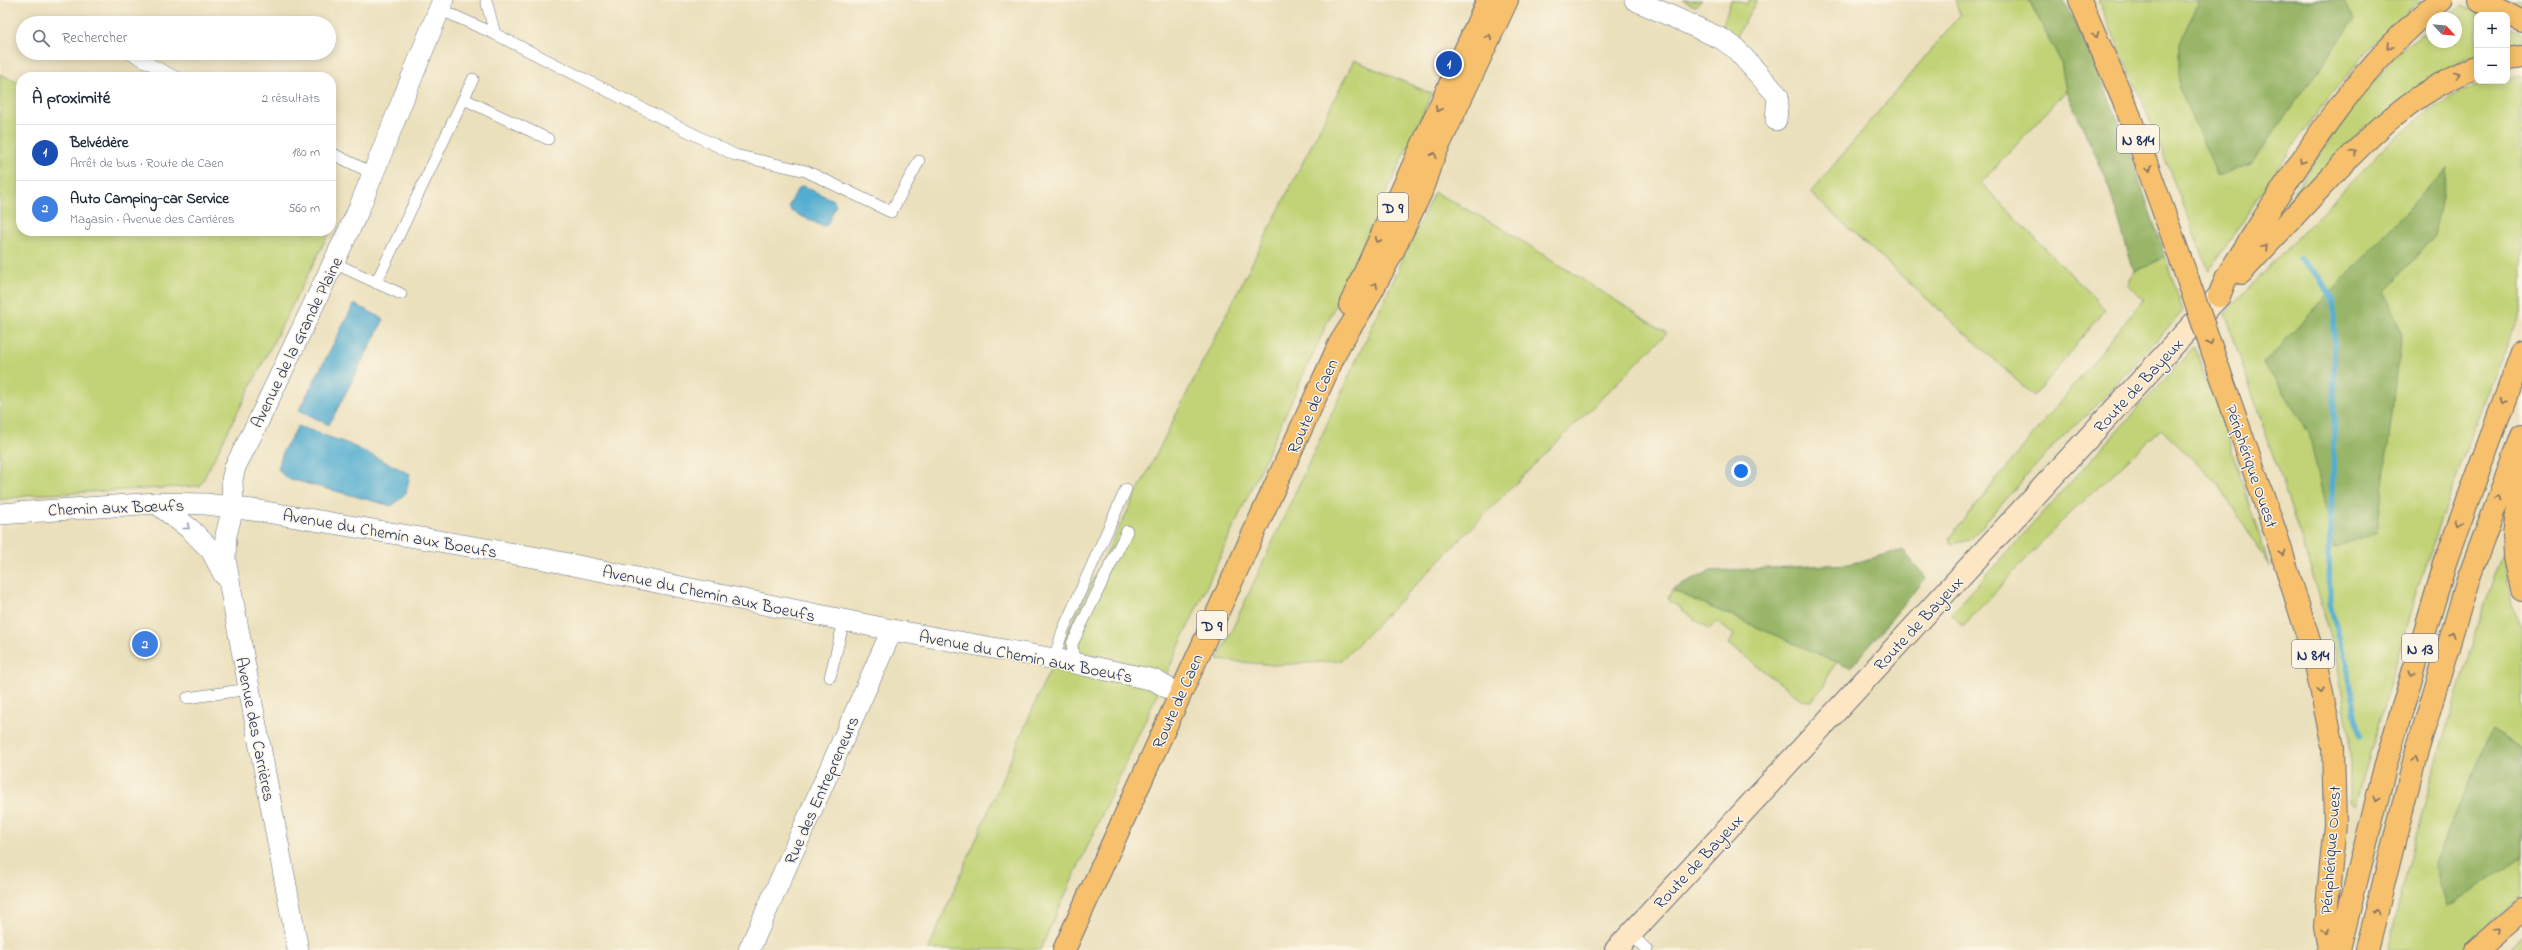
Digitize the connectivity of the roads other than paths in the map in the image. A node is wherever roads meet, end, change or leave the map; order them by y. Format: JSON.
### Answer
{"nodes":[{"id":1,"x":486,"y":0,"type":"edge"},
{"id":2,"x":1488,"y":0,"type":"edge"},
{"id":3,"x":1507,"y":0,"type":"edge"},
{"id":4,"x":1635,"y":0,"type":"edge"},
{"id":5,"x":2080,"y":0,"type":"edge"},
{"id":6,"x":2441,"y":0,"type":"edge"},
{"id":7,"x":2480,"y":0,"type":"edge"},
{"id":8,"x":441,"y":4,"type":"edge"},
{"id":9,"x":2522,"y":21,"type":"edge"},
{"id":10,"x":495,"y":34,"type":"junction"},
{"id":11,"x":2522,"y":57,"type":"edge"},
{"id":12,"x":2510,"y":59,"type":"edge"},
{"id":13,"x":142,"y":60,"type":"edge"},
{"id":14,"x":2474,"y":68,"type":"edge"},
{"id":15,"x":166,"y":72,"type":"edge"},
{"id":16,"x":473,"y":79,"type":"dead end"},
{"id":17,"x":464,"y":99,"type":"junction"},
{"id":18,"x":1776,"y":120,"type":"dead end"},
{"id":19,"x":548,"y":139,"type":"dead end"},
{"id":20,"x":336,"y":155,"type":"edge"},
{"id":21,"x":919,"y":161,"type":"dead end"},
{"id":22,"x":374,"y":174,"type":"junction"},
{"id":23,"x":334,"y":263,"type":"junction"},
{"id":24,"x":376,"y":283,"type":"junction"},
{"id":25,"x":401,"y":294,"type":"dead end"},
{"id":26,"x":2219,"y":296,"type":"junction"},
{"id":27,"x":1340,"y":343,"type":"junction"},
{"id":28,"x":2522,"y":352,"type":"edge"},
{"id":29,"x":2522,"y":435,"type":"edge"},
{"id":30,"x":2513,"y":458,"type":"junction"},
{"id":31,"x":1126,"y":489,"type":"dead end"},
{"id":32,"x":156,"y":503,"type":"junction"},
{"id":33,"x":232,"y":508,"type":"junction"},
{"id":34,"x":0,"y":514,"type":"edge"},
{"id":35,"x":1127,"y":531,"type":"dead end"},
{"id":36,"x":229,"y":585,"type":"junction"},
{"id":37,"x":2522,"y":590,"type":"edge"},
{"id":38,"x":844,"y":621,"type":"junction"},
{"id":39,"x":892,"y":630,"type":"junction"},
{"id":40,"x":1064,"y":661,"type":"junction"},
{"id":41,"x":830,"y":677,"type":"dead end"},
{"id":42,"x":249,"y":689,"type":"junction"},
{"id":43,"x":1180,"y":695,"type":"junction"},
{"id":44,"x":187,"y":698,"type":"dead end"},
{"id":45,"x":2522,"y":910,"type":"edge"},
{"id":46,"x":1631,"y":934,"type":"junction"},
{"id":47,"x":298,"y":950,"type":"edge"},
{"id":48,"x":749,"y":950,"type":"edge"},
{"id":49,"x":1064,"y":950,"type":"edge"},
{"id":50,"x":1616,"y":950,"type":"edge"},
{"id":51,"x":1647,"y":950,"type":"edge"},
{"id":52,"x":2329,"y":950,"type":"edge"},
{"id":53,"x":2339,"y":950,"type":"edge"},
{"id":54,"x":2367,"y":950,"type":"edge"},
{"id":55,"x":2476,"y":950,"type":"edge"}],
"edges":[{"from":1,"to":10,"type":"lane"},
{"from":2,"to":27,"type":"main road","name":"Route de Caen","number":"D 9","one_way":true},
{"from":27,"to":3,"type":"main road","name":"Route de Caen","number":"D 9","one_way":true},
{"from":4,"to":18,"type":"street"},
{"from":5,"to":52,"type":"main road","name":"Périphérique Ouest","number":"N 814","one_way":true,"bridge":true},
{"from":6,"to":26,"type":"main road","one_way":true},
{"from":7,"to":9,"type":"main road"},
{"from":8,"to":10,"type":"lane"},
{"from":8,"to":22,"type":"street","name":"Avenue de la Grande Plaine"},
{"from":10,"to":21,"type":"lane"},
{"from":11,"to":12,"type":"main road"},
{"from":13,"to":15,"type":"lane"},
{"from":26,"to":14,"type":"main road","one_way":true},
{"from":16,"to":17,"type":"lane"},
{"from":17,"to":19,"type":"lane"},
{"from":17,"to":24,"type":"lane"},
{"from":20,"to":22,"type":"lane"},
{"from":22,"to":23,"type":"street","name":"Avenue de la Grande Plaine"},
{"from":23,"to":24,"type":"lane"},
{"from":23,"to":33,"type":"street","name":"Avenue de la Grande Plaine"},
{"from":24,"to":25,"type":"lane"},
{"from":26,"to":46,"type":"main road","name":"Route de Bayeux"},
{"from":27,"to":43,"type":"main road","name":"Route de Caen","number":"D 9"},
{"from":28,"to":53,"type":"main road","number":"N 13","one_way":true},
{"from":29,"to":30,"type":"main road","number":"N 13"},
{"from":30,"to":37,"type":"main road"},
{"from":54,"to":30,"type":"main road","number":"N 13","one_way":true},
{"from":31,"to":40,"type":"lane"},
{"from":32,"to":33,"type":"street","name":"Chemin aux Bœufs"},
{"from":32,"to":34,"type":"street","name":"Chemin aux Bœufs"},
{"from":32,"to":36,"type":"street","one_way":true},
{"from":33,"to":36,"type":"street","name":"Avenue des Carrières"},
{"from":33,"to":38,"type":"street","name":"Avenue du Chemin aux Boeufs"},
{"from":35,"to":40,"type":"lane"},
{"from":36,"to":42,"type":"street","name":"Avenue des Carrières"},
{"from":38,"to":39,"type":"street","name":"Avenue du Chemin aux Boeufs"},
{"from":38,"to":41,"type":"lane"},
{"from":39,"to":40,"type":"street","name":"Avenue du Chemin aux Boeufs"},
{"from":39,"to":48,"type":"street","name":"Rue des Entrepreneurs"},
{"from":40,"to":43,"type":"street","name":"Avenue du Chemin aux Boeufs"},
{"from":42,"to":44,"type":"lane"},
{"from":42,"to":47,"type":"street","name":"Avenue des Carrières"},
{"from":43,"to":49,"type":"main road","name":"Route de Caen","number":"D 9"},
{"from":55,"to":45,"type":"main road","one_way":true},
{"from":46,"to":50,"type":"main road","name":"Route de Bayeux"},
{"from":46,"to":51,"type":"lane"}]}
